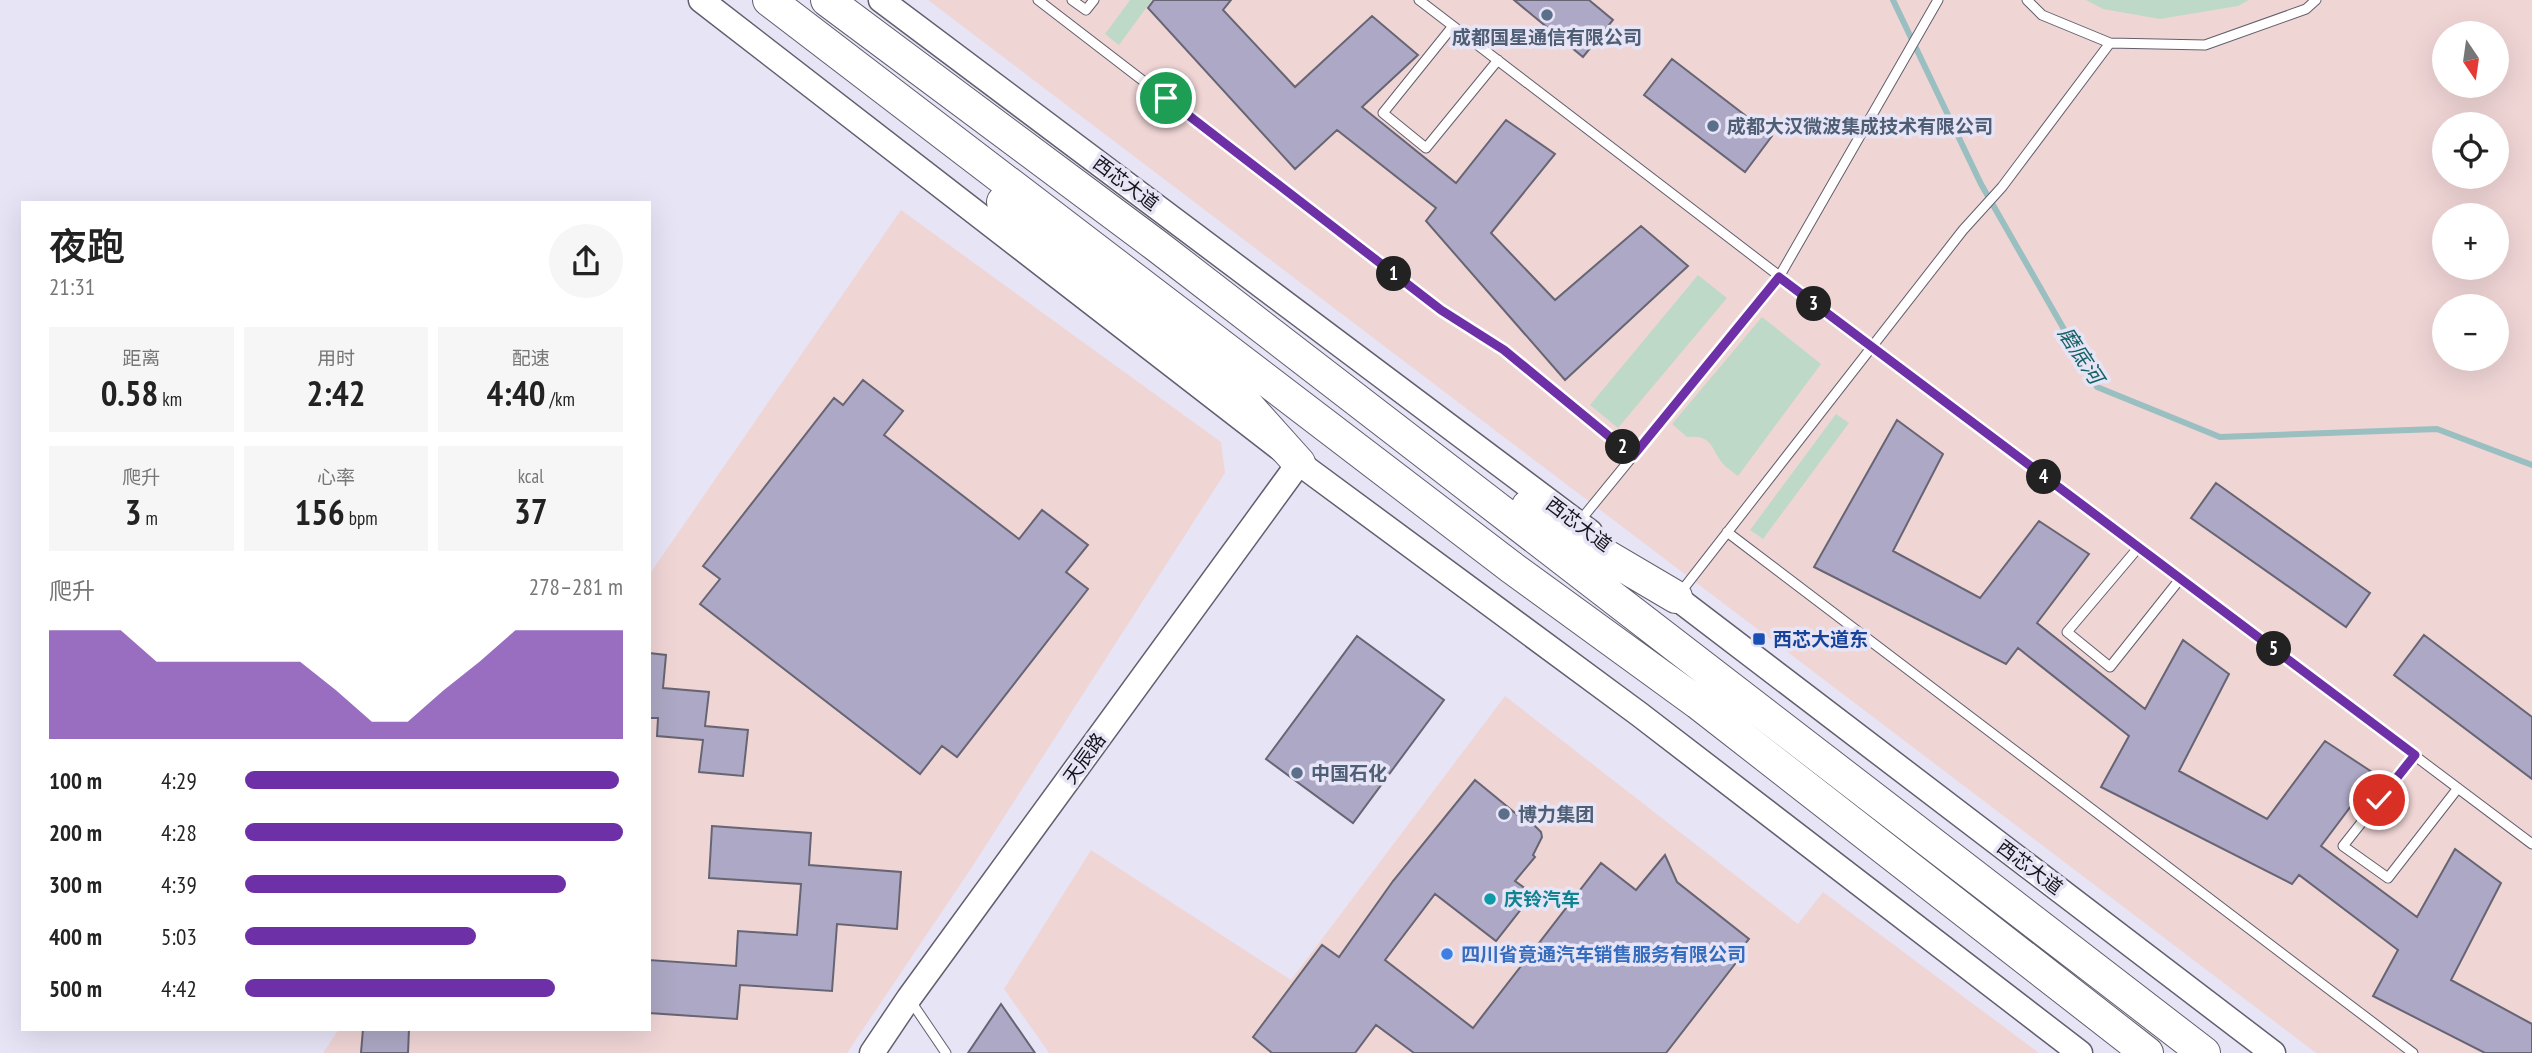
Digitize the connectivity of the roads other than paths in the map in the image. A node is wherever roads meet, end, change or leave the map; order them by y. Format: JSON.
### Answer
{"nodes":[{"id":1,"x":701,"y":0,"type":"edge"},
{"id":2,"x":769,"y":0,"type":"edge"},
{"id":3,"x":827,"y":0,"type":"edge"},
{"id":4,"x":881,"y":0,"type":"edge"},
{"id":5,"x":1038,"y":0,"type":"edge"},
{"id":6,"x":1072,"y":0,"type":"edge"},
{"id":7,"x":1094,"y":0,"type":"edge"},
{"id":8,"x":1419,"y":0,"type":"edge"},
{"id":9,"x":1938,"y":0,"type":"edge"},
{"id":10,"x":2027,"y":0,"type":"edge"},
{"id":11,"x":2316,"y":0,"type":"edge"},
{"id":12,"x":1453,"y":26,"type":"junction"},
{"id":13,"x":2110,"y":43,"type":"junction"},
{"id":14,"x":841,"y":55,"type":"junction"},
{"id":15,"x":1498,"y":60,"type":"junction"},
{"id":16,"x":1157,"y":246,"type":"junction"},
{"id":17,"x":1779,"y":277,"type":"junction"},
{"id":18,"x":1872,"y":348,"type":"junction"},
{"id":19,"x":1633,"y":456,"type":"junction"},
{"id":20,"x":1299,"y":463,"type":"junction"},
{"id":21,"x":1578,"y":523,"type":"junction"},
{"id":22,"x":1727,"y":532,"type":"junction"},
{"id":23,"x":2138,"y":548,"type":"junction"},
{"id":24,"x":2180,"y":579,"type":"junction"},
{"id":25,"x":1676,"y":597,"type":"junction"},
{"id":26,"x":2415,"y":755,"type":"junction"},
{"id":27,"x":2458,"y":788,"type":"junction"},
{"id":28,"x":2532,"y":844,"type":"edge"},
{"id":29,"x":909,"y":998,"type":"junction"},
{"id":30,"x":872,"y":1053,"type":"edge"},
{"id":31,"x":946,"y":1053,"type":"edge"},
{"id":32,"x":2080,"y":1053,"type":"edge"},
{"id":33,"x":2147,"y":1053,"type":"edge"},
{"id":34,"x":2204,"y":1053,"type":"edge"},
{"id":35,"x":2273,"y":1053,"type":"edge"},
{"id":36,"x":2413,"y":1053,"type":"edge"}],
"edges":[{"from":1,"to":20,"type":"main road"},
{"from":2,"to":14,"type":"highway"},
{"from":3,"to":16,"type":"highway","name":"西芯大道"},
{"from":4,"to":21,"type":"main road","name":"西芯大道"},
{"from":5,"to":19,"type":"lane"},
{"from":6,"to":7,"type":"lane"},
{"from":8,"to":12,"type":"lane"},
{"from":9,"to":17,"type":"lane"},
{"from":10,"to":13,"type":"lane"},
{"from":11,"to":13,"type":"lane"},
{"from":12,"to":15,"type":"lane"},
{"from":12,"to":15,"type":"lane"},
{"from":13,"to":18,"type":"lane"},
{"from":14,"to":20,"type":"highway"},
{"from":14,"to":33,"type":"highway"},
{"from":15,"to":17,"type":"lane"},
{"from":16,"to":25,"type":"highway"},
{"from":16,"to":34,"type":"highway","name":"西芯大道"},
{"from":17,"to":18,"type":"lane"},
{"from":17,"to":19,"type":"lane"},
{"from":18,"to":22,"type":"lane"},
{"from":18,"to":23,"type":"lane"},
{"from":19,"to":21,"type":"lane"},
{"from":20,"to":29,"type":"main road","name":"天辰路"},
{"from":20,"to":32,"type":"main road"},
{"from":21,"to":25,"type":"main road","name":"西芯大道"},
{"from":22,"to":25,"type":"lane"},
{"from":22,"to":36,"type":"lane"},
{"from":23,"to":24,"type":"lane"},
{"from":23,"to":24,"type":"lane"},
{"from":24,"to":26,"type":"lane"},
{"from":25,"to":35,"type":"main road","name":"西芯大道"},
{"from":26,"to":27,"type":"lane"},
{"from":26,"to":27,"type":"lane"},
{"from":27,"to":28,"type":"lane"},
{"from":29,"to":30,"type":"main road","name":"天辰路"},
{"from":29,"to":31,"type":"lane"}]}
